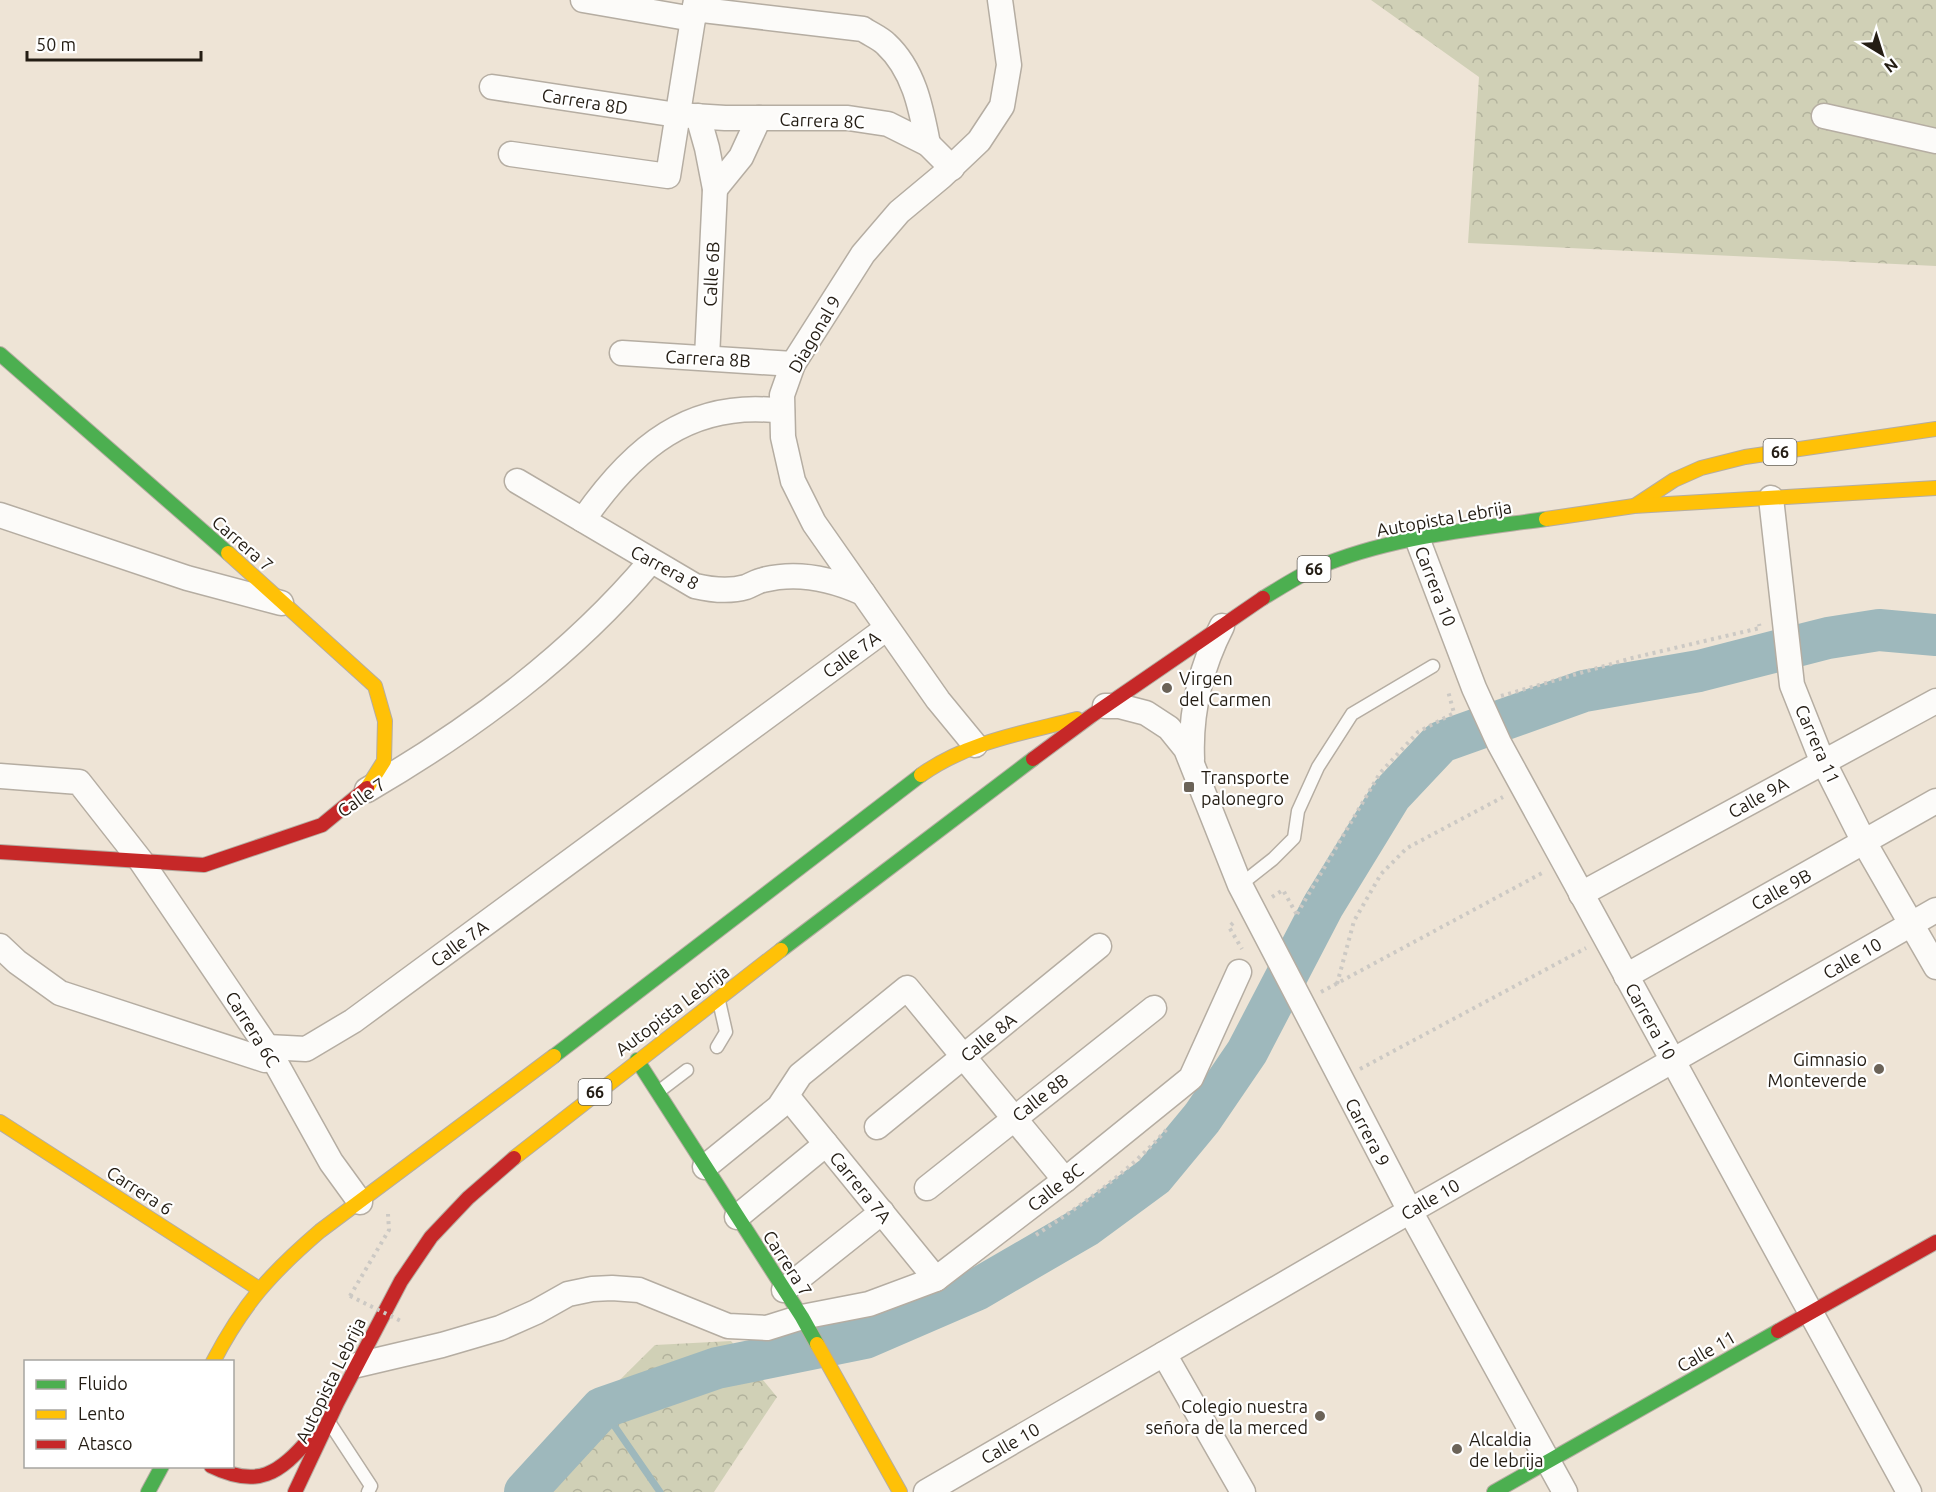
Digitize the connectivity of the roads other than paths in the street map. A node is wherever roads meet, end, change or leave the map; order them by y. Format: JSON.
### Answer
{"nodes":[{"id":1,"x":583,"y":0,"type":"edge"},
{"id":2,"x":1000,"y":0,"type":"edge"},
{"id":3,"x":694,"y":10,"type":"edge"},
{"id":4,"x":492,"y":87,"type":"dead end"},
{"id":5,"x":687,"y":115,"type":"junction"},
{"id":6,"x":1824,"y":116,"type":"dead end"},
{"id":7,"x":759,"y":118,"type":"junction"},
{"id":8,"x":1936,"y":141,"type":"edge"},
{"id":9,"x":928,"y":144,"type":"junction"},
{"id":10,"x":511,"y":154,"type":"dead end"},
{"id":11,"x":952,"y":168,"type":"junction"},
{"id":12,"x":715,"y":189,"type":"junction"},
{"id":13,"x":622,"y":353,"type":"dead end"},
{"id":14,"x":0,"y":354,"type":"edge"},
{"id":15,"x":707,"y":358,"type":"junction"},
{"id":16,"x":793,"y":364,"type":"junction"},
{"id":17,"x":782,"y":411,"type":"junction"},
{"id":18,"x":1936,"y":429,"type":"edge"},
{"id":19,"x":517,"y":481,"type":"dead end"},
{"id":20,"x":1936,"y":488,"type":"edge"},
{"id":21,"x":1771,"y":498,"type":"junction"},
{"id":22,"x":1634,"y":506,"type":"junction"},
{"id":23,"x":0,"y":515,"type":"edge"},
{"id":24,"x":583,"y":520,"type":"junction"},
{"id":25,"x":1417,"y":538,"type":"junction"},
{"id":26,"x":651,"y":561,"type":"junction"},
{"id":27,"x":863,"y":593,"type":"junction"},
{"id":28,"x":286,"y":604,"type":"junction"},
{"id":29,"x":1222,"y":626,"type":"junction"},
{"id":30,"x":887,"y":628,"type":"junction"},
{"id":31,"x":1433,"y":666,"type":"dead end"},
{"id":32,"x":1936,"y":701,"type":"edge"},
{"id":33,"x":1098,"y":711,"type":"junction"},
{"id":34,"x":975,"y":745,"type":"junction"},
{"id":35,"x":1823,"y":761,"type":"junction"},
{"id":36,"x":1192,"y":762,"type":"junction"},
{"id":37,"x":0,"y":776,"type":"edge"},
{"id":38,"x":364,"y":792,"type":"junction"},
{"id":39,"x":1936,"y":801,"type":"edge"},
{"id":40,"x":1864,"y":842,"type":"junction"},
{"id":41,"x":0,"y":852,"type":"edge"},
{"id":42,"x":141,"y":861,"type":"junction"},
{"id":43,"x":1240,"y":885,"type":"junction"},
{"id":44,"x":1581,"y":894,"type":"junction"},
{"id":45,"x":1936,"y":910,"type":"edge"},
{"id":46,"x":1911,"y":924,"type":"junction"},
{"id":47,"x":1099,"y":945,"type":"dead end"},
{"id":48,"x":0,"y":946,"type":"edge"},
{"id":49,"x":1936,"y":967,"type":"edge"},
{"id":50,"x":1239,"y":972,"type":"dead end"},
{"id":51,"x":1626,"y":976,"type":"junction"},
{"id":52,"x":718,"y":998,"type":"junction"},
{"id":53,"x":1154,"y":1008,"type":"dead end"},
{"id":54,"x":267,"y":1047,"type":"junction"},
{"id":55,"x":717,"y":1047,"type":"dead end"},
{"id":56,"x":964,"y":1056,"type":"junction"},
{"id":57,"x":637,"y":1060,"type":"junction"},
{"id":58,"x":1672,"y":1060,"type":"junction"},
{"id":59,"x":687,"y":1070,"type":"dead end"},
{"id":60,"x":658,"y":1093,"type":"junction"},
{"id":61,"x":787,"y":1096,"type":"junction"},
{"id":62,"x":1014,"y":1117,"type":"junction"},
{"id":63,"x":0,"y":1122,"type":"edge"},
{"id":64,"x":877,"y":1127,"type":"dead end"},
{"id":65,"x":826,"y":1144,"type":"junction"},
{"id":66,"x":705,"y":1167,"type":"junction"},
{"id":67,"x":1065,"y":1180,"type":"junction"},
{"id":68,"x":927,"y":1188,"type":"dead end"},
{"id":69,"x":360,"y":1202,"type":"junction"},
{"id":70,"x":1410,"y":1211,"type":"junction"},
{"id":71,"x":882,"y":1212,"type":"junction"},
{"id":72,"x":737,"y":1217,"type":"junction"},
{"id":73,"x":1936,"y":1242,"type":"edge"},
{"id":74,"x":936,"y":1279,"type":"junction"},
{"id":75,"x":259,"y":1289,"type":"junction"},
{"id":76,"x":784,"y":1290,"type":"junction"},
{"id":77,"x":1811,"y":1313,"type":"junction"},
{"id":78,"x":806,"y":1324,"type":"junction"},
{"id":79,"x":1164,"y":1354,"type":"junction"},
{"id":80,"x":214,"y":1360,"type":"edge"},
{"id":81,"x":357,"y":1365,"type":"junction"},
{"id":82,"x":337,"y":1403,"type":"junction"},
{"id":83,"x":329,"y":1422,"type":"junction"},
{"id":84,"x":1548,"y":1462,"type":"junction"},
{"id":85,"x":161,"y":1468,"type":"edge"},
{"id":86,"x":213,"y":1468,"type":"edge"},
{"id":87,"x":148,"y":1492,"type":"edge"},
{"id":88,"x":295,"y":1492,"type":"edge"},
{"id":89,"x":368,"y":1492,"type":"edge"},
{"id":90,"x":900,"y":1492,"type":"edge"},
{"id":91,"x":926,"y":1492,"type":"edge"},
{"id":92,"x":1243,"y":1492,"type":"edge"},
{"id":93,"x":1494,"y":1492,"type":"edge"},
{"id":94,"x":1565,"y":1492,"type":"edge"},
{"id":95,"x":1909,"y":1492,"type":"edge"}],
"edges":[{"from":1,"to":3,"type":"street"},
{"from":2,"to":11,"type":"street","name":"Diagonal 9"},
{"from":3,"to":5,"type":"street"},
{"from":3,"to":9,"type":"street"},
{"from":4,"to":5,"type":"street","name":"Carrera 8D"},
{"from":5,"to":7,"type":"street","name":"Carrera 8C"},
{"from":5,"to":10,"type":"street"},
{"from":5,"to":12,"type":"street","name":"Calle 6B"},
{"from":6,"to":8,"type":"street"},
{"from":7,"to":9,"type":"street","name":"Carrera 8C"},
{"from":7,"to":12,"type":"street"},
{"from":9,"to":11,"type":"street","name":"Carrera 8C"},
{"from":11,"to":16,"type":"street","name":"Diagonal 9"},
{"from":12,"to":15,"type":"street","name":"Calle 6B"},
{"from":13,"to":15,"type":"street","name":"Carrera 8B"},
{"from":14,"to":28,"type":"main road","name":"Carrera 7"},
{"from":15,"to":16,"type":"street","name":"Carrera 8B"},
{"from":16,"to":17,"type":"street","name":"Diagonal 9"},
{"from":17,"to":24,"type":"street"},
{"from":17,"to":27,"type":"street","name":"Diagonal 9"},
{"from":18,"to":22,"type":"main road","name":"Autopista Lebrija","number":"66"},
{"from":19,"to":24,"type":"street","name":"Carrera 8"},
{"from":20,"to":21,"type":"main road","name":"Autopista Lebrija","number":"66"},
{"from":21,"to":22,"type":"main road","name":"Autopista Lebrija","number":"66"},
{"from":21,"to":35,"type":"street","name":"Carrera 11"},
{"from":22,"to":25,"type":"main road","name":"Autopista Lebrija","number":"66"},
{"from":23,"to":28,"type":"street"},
{"from":24,"to":26,"type":"street","name":"Carrera 8"},
{"from":25,"to":29,"type":"main road","name":"Autopista Lebrija","number":"66"},
{"from":25,"to":44,"type":"street","name":"Carrera 10"},
{"from":26,"to":27,"type":"street","name":"Carrera 8"},
{"from":26,"to":38,"type":"street","name":"Calle 7"},
{"from":27,"to":30,"type":"street","name":"Diagonal 9"},
{"from":28,"to":38,"type":"main road","name":"Carrera 7"},
{"from":29,"to":33,"type":"main road","name":"Autopista Lebrija","number":"66"},
{"from":29,"to":36,"type":"street","name":"Carrera 9"},
{"from":30,"to":34,"type":"street","name":"Diagonal 9"},
{"from":30,"to":54,"type":"street","name":"Calle 7A"},
{"from":31,"to":43,"type":"lane"},
{"from":32,"to":35,"type":"street","name":"Calle 9A"},
{"from":33,"to":34,"type":"main road","name":"Autopista Lebrija","number":"66"},
{"from":33,"to":36,"type":"street","name":"Carrera 9"},
{"from":33,"to":52,"type":"main road","name":"Autopista Lebrija","number":"66"},
{"from":34,"to":69,"type":"main road","name":"Autopista Lebrija","number":"66"},
{"from":35,"to":40,"type":"street","name":"Carrera 11"},
{"from":35,"to":44,"type":"street","name":"Calle 9A"},
{"from":36,"to":43,"type":"street","name":"Carrera 9"},
{"from":37,"to":42,"type":"street","name":"Carrera 6C"},
{"from":38,"to":42,"type":"main road","name":"Calle 7"},
{"from":39,"to":40,"type":"street","name":"Calle 9B"},
{"from":40,"to":46,"type":"street","name":"Carrera 11"},
{"from":40,"to":51,"type":"street","name":"Calle 9B"},
{"from":41,"to":42,"type":"main road","name":"Calle 7"},
{"from":42,"to":54,"type":"street","name":"Carrera 6C"},
{"from":43,"to":70,"type":"street","name":"Carrera 9"},
{"from":44,"to":51,"type":"street","name":"Carrera 10"},
{"from":45,"to":46,"type":"street","name":"Calle 10"},
{"from":46,"to":49,"type":"street","name":"Carrera 11"},
{"from":46,"to":58,"type":"street","name":"Calle 10"},
{"from":47,"to":56,"type":"street","name":"Calle 8A"},
{"from":48,"to":54,"type":"street","name":"Calle 7A"},
{"from":50,"to":67,"type":"street","name":"Calle 8C"},
{"from":51,"to":58,"type":"street","name":"Carrera 10"},
{"from":52,"to":55,"type":"lane"},
{"from":52,"to":57,"type":"main road","name":"Autopista Lebrija","number":"66"},
{"from":53,"to":62,"type":"street","name":"Calle 8B"},
{"from":54,"to":69,"type":"street","name":"Carrera 6C"},
{"from":56,"to":61,"type":"street"},
{"from":56,"to":62,"type":"street"},
{"from":56,"to":64,"type":"street","name":"Calle 8A"},
{"from":57,"to":60,"type":"main road","name":"Carrera 7"},
{"from":57,"to":81,"type":"main road","name":"Autopista Lebrija","number":"66"},
{"from":58,"to":70,"type":"street","name":"Calle 10"},
{"from":58,"to":77,"type":"street","name":"Carrera 10"},
{"from":59,"to":60,"type":"lane"},
{"from":60,"to":66,"type":"main road","name":"Carrera 7"},
{"from":61,"to":65,"type":"street","name":"Carrera 7A"},
{"from":61,"to":66,"type":"street"},
{"from":62,"to":67,"type":"street"},
{"from":62,"to":68,"type":"street","name":"Calle 8B"},
{"from":63,"to":75,"type":"main road","name":"Carrera 6"},
{"from":65,"to":71,"type":"street","name":"Carrera 7A"},
{"from":65,"to":72,"type":"street"},
{"from":66,"to":72,"type":"main road","name":"Carrera 7"},
{"from":67,"to":74,"type":"street","name":"Calle 8C"},
{"from":69,"to":75,"type":"main road","name":"Autopista Lebrija","number":"66"},
{"from":70,"to":79,"type":"street","name":"Calle 10"},
{"from":70,"to":84,"type":"street","name":"Carrera 9"},
{"from":71,"to":74,"type":"street","name":"Carrera 7A"},
{"from":71,"to":76,"type":"street"},
{"from":72,"to":76,"type":"main road","name":"Carrera 7"},
{"from":73,"to":77,"type":"main road","name":"Calle 11"},
{"from":74,"to":78,"type":"street","name":"Calle 8C"},
{"from":75,"to":80,"type":"main road","name":"Autopista Lebrija","number":"66"},
{"from":76,"to":78,"type":"main road","name":"Carrera 7"},
{"from":77,"to":84,"type":"main road","name":"Calle 11"},
{"from":77,"to":95,"type":"street","name":"Carrera 10"},
{"from":78,"to":81,"type":"street","name":"Calle 8C"},
{"from":78,"to":90,"type":"main road","name":"Carrera 7"},
{"from":79,"to":91,"type":"street","name":"Calle 10"},
{"from":79,"to":92,"type":"street"},
{"from":81,"to":82,"type":"main road","name":"Autopista Lebrija","number":"66"},
{"from":82,"to":83,"type":"main road","name":"Autopista Lebrija","number":"66"},
{"from":82,"to":86,"type":"main road"},
{"from":83,"to":88,"type":"main road","name":"Autopista Lebrija","number":"66"},
{"from":83,"to":89,"type":"lane"},
{"from":84,"to":93,"type":"main road","name":"Calle 11"},
{"from":84,"to":94,"type":"street","name":"Carrera 9"},
{"from":85,"to":87,"type":"main road"}]}
